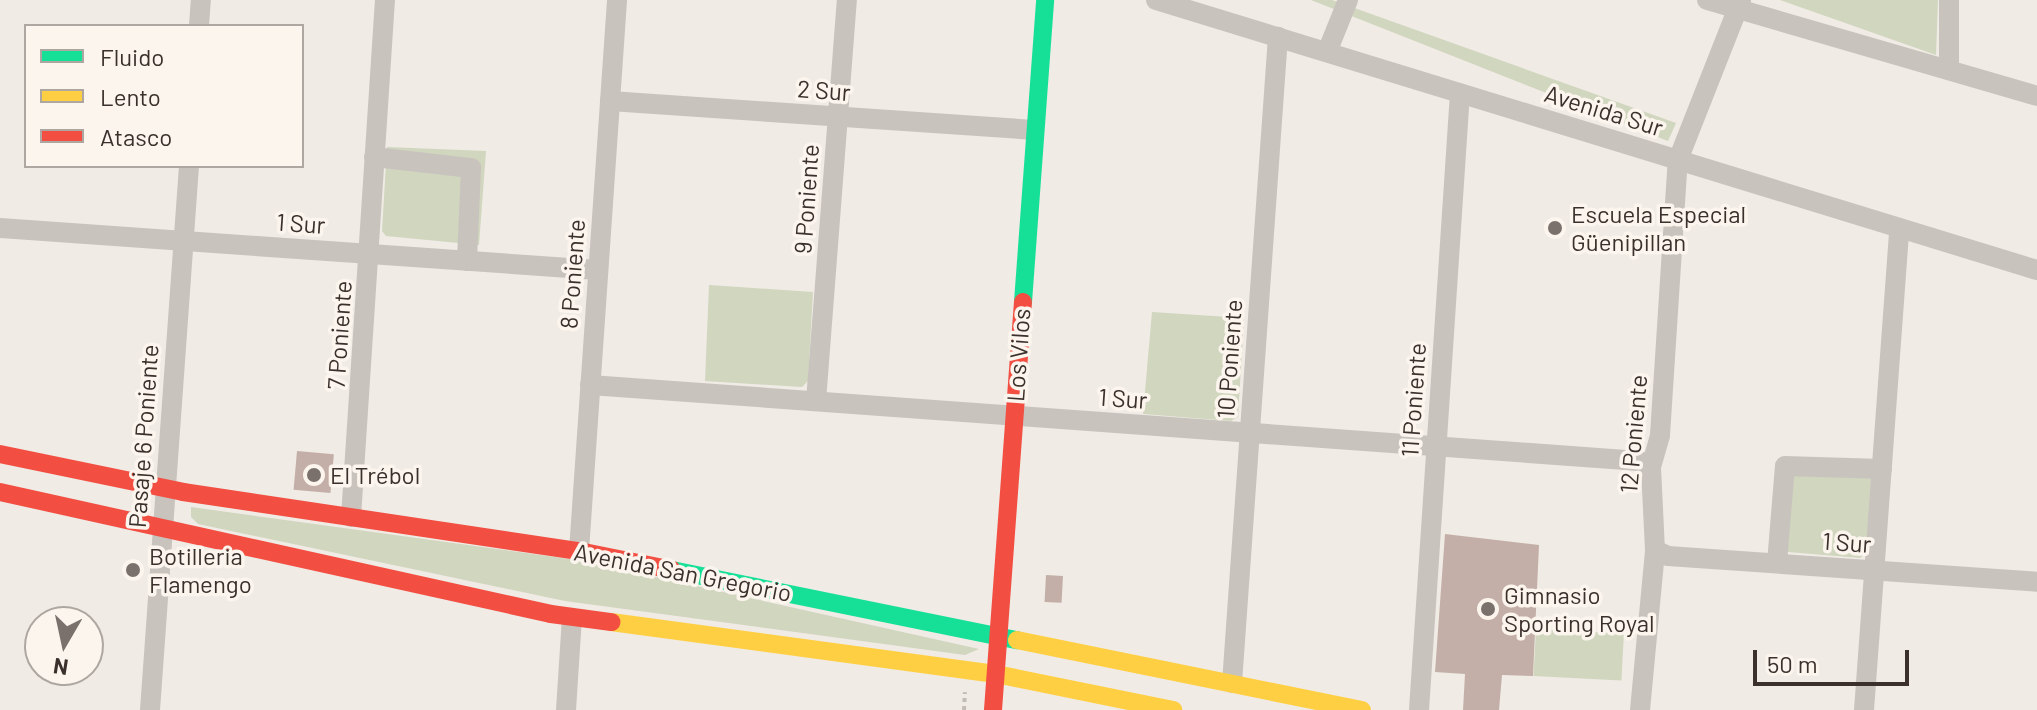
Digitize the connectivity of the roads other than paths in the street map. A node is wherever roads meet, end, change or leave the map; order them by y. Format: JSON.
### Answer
{"nodes":[{"id":1,"x":201,"y":0,"type":"edge"},
{"id":2,"x":385,"y":0,"type":"edge"},
{"id":3,"x":617,"y":0,"type":"edge"},
{"id":4,"x":847,"y":0,"type":"edge"},
{"id":5,"x":1045,"y":0,"type":"edge"},
{"id":6,"x":1156,"y":0,"type":"edge"},
{"id":7,"x":1348,"y":0,"type":"edge"},
{"id":8,"x":1707,"y":0,"type":"edge"},
{"id":9,"x":1949,"y":0,"type":"edge"},
{"id":10,"x":1739,"y":4,"type":"edge"},
{"id":11,"x":1195,"y":6,"type":"edge"},
{"id":12,"x":199,"y":24,"type":"edge"},
{"id":13,"x":1278,"y":37,"type":"junction"},
{"id":14,"x":1327,"y":52,"type":"junction"},
{"id":15,"x":1949,"y":70,"type":"junction"},
{"id":16,"x":1460,"y":93,"type":"junction"},
{"id":17,"x":2037,"y":96,"type":"edge"},
{"id":18,"x":610,"y":101,"type":"junction"},
{"id":19,"x":838,"y":117,"type":"junction"},
{"id":20,"x":1034,"y":130,"type":"junction"},
{"id":21,"x":374,"y":157,"type":"junction"},
{"id":22,"x":1678,"y":160,"type":"junction"},
{"id":23,"x":189,"y":168,"type":"edge"},
{"id":24,"x":0,"y":228,"type":"edge"},
{"id":25,"x":1899,"y":228,"type":"junction"},
{"id":26,"x":183,"y":240,"type":"junction"},
{"id":27,"x":369,"y":254,"type":"junction"},
{"id":28,"x":467,"y":261,"type":"junction"},
{"id":29,"x":598,"y":270,"type":"junction"},
{"id":30,"x":2037,"y":270,"type":"edge"},
{"id":31,"x":590,"y":385,"type":"junction"},
{"id":32,"x":816,"y":401,"type":"junction"},
{"id":33,"x":1014,"y":416,"type":"junction"},
{"id":34,"x":1250,"y":433,"type":"junction"},
{"id":35,"x":1436,"y":447,"type":"junction"},
{"id":36,"x":0,"y":454,"type":"edge"},
{"id":37,"x":1651,"y":467,"type":"junction"},
{"id":38,"x":1882,"y":469,"type":"junction"},
{"id":39,"x":166,"y":489,"type":"junction"},
{"id":40,"x":0,"y":492,"type":"edge"},
{"id":41,"x":351,"y":517,"type":"junction"},
{"id":42,"x":163,"y":528,"type":"junction"},
{"id":43,"x":1655,"y":550,"type":"junction"},
{"id":44,"x":579,"y":551,"type":"junction"},
{"id":45,"x":1777,"y":563,"type":"junction"},
{"id":46,"x":1874,"y":570,"type":"junction"},
{"id":47,"x":2037,"y":582,"type":"edge"},
{"id":48,"x":572,"y":618,"type":"junction"},
{"id":49,"x":998,"y":636,"type":"junction"},
{"id":50,"x":996,"y":674,"type":"junction"},
{"id":51,"x":1232,"y":683,"type":"junction"},
{"id":52,"x":150,"y":710,"type":"edge"},
{"id":53,"x":566,"y":710,"type":"edge"},
{"id":54,"x":993,"y":710,"type":"edge"},
{"id":55,"x":1173,"y":710,"type":"edge"},
{"id":56,"x":1362,"y":710,"type":"edge"},
{"id":57,"x":1419,"y":710,"type":"edge"},
{"id":58,"x":1640,"y":710,"type":"edge"},
{"id":59,"x":1864,"y":710,"type":"edge"}],
"edges":[{"from":1,"to":12,"type":"street"},
{"from":2,"to":21,"type":"street","name":"7 Poniente"},
{"from":3,"to":18,"type":"street","name":"8 Poniente"},
{"from":4,"to":19,"type":"street","name":"9 Poniente"},
{"from":5,"to":20,"type":"main road","name":"Los Vilos"},
{"from":6,"to":11,"type":"street","name":"Avenida Sur"},
{"from":7,"to":14,"type":"street"},
{"from":8,"to":10,"type":"street"},
{"from":9,"to":15,"type":"street"},
{"from":10,"to":15,"type":"street"},
{"from":10,"to":22,"type":"street","name":"12 Poniente"},
{"from":11,"to":13,"type":"street","name":"Avenida Sur"},
{"from":13,"to":14,"type":"street","name":"Avenida Sur"},
{"from":13,"to":34,"type":"street","name":"10 Poniente"},
{"from":14,"to":16,"type":"street","name":"Avenida Sur"},
{"from":15,"to":17,"type":"street"},
{"from":16,"to":22,"type":"street","name":"Avenida Sur"},
{"from":16,"to":35,"type":"street","name":"11 Poniente"},
{"from":18,"to":19,"type":"street","name":"2 Sur"},
{"from":18,"to":29,"type":"street","name":"8 Poniente"},
{"from":19,"to":20,"type":"street","name":"2 Sur"},
{"from":19,"to":32,"type":"street","name":"9 Poniente"},
{"from":20,"to":33,"type":"main road","name":"Los Vilos"},
{"from":21,"to":27,"type":"street","name":"7 Poniente"},
{"from":21,"to":28,"type":"street"},
{"from":22,"to":25,"type":"street","name":"Avenida Sur"},
{"from":22,"to":37,"type":"street","name":"12 Poniente"},
{"from":23,"to":26,"type":"street","name":"Pasaje 6 Poniente"},
{"from":24,"to":26,"type":"street","name":"1 Sur"},
{"from":25,"to":30,"type":"street","name":"Avenida Sur"},
{"from":25,"to":38,"type":"street"},
{"from":26,"to":27,"type":"street","name":"1 Sur"},
{"from":26,"to":39,"type":"street","name":"Pasaje 6 Poniente"},
{"from":27,"to":28,"type":"street","name":"1 Sur"},
{"from":27,"to":41,"type":"street","name":"7 Poniente"},
{"from":28,"to":29,"type":"street","name":"1 Sur"},
{"from":29,"to":31,"type":"street","name":"8 Poniente"},
{"from":31,"to":32,"type":"street","name":"1 Sur"},
{"from":31,"to":44,"type":"street","name":"8 Poniente"},
{"from":32,"to":33,"type":"street","name":"1 Sur"},
{"from":33,"to":34,"type":"street","name":"1 Sur"},
{"from":33,"to":49,"type":"main road","name":"Los Vilos"},
{"from":34,"to":35,"type":"street","name":"1 Sur"},
{"from":34,"to":51,"type":"street","name":"10 Poniente"},
{"from":35,"to":37,"type":"street","name":"1 Sur"},
{"from":35,"to":57,"type":"street","name":"11 Poniente"},
{"from":36,"to":39,"type":"main road","name":"Avenida San Gregorio"},
{"from":37,"to":43,"type":"street","name":"12 Poniente"},
{"from":38,"to":45,"type":"street"},
{"from":38,"to":46,"type":"street"},
{"from":39,"to":41,"type":"main road","name":"Avenida San Gregorio"},
{"from":39,"to":42,"type":"street","name":"Pasaje 6 Poniente"},
{"from":40,"to":42,"type":"main road"},
{"from":41,"to":44,"type":"main road","name":"Avenida San Gregorio"},
{"from":42,"to":48,"type":"main road"},
{"from":42,"to":52,"type":"street","name":"Pasaje 6 Poniente"},
{"from":43,"to":45,"type":"street","name":"1 Sur"},
{"from":43,"to":58,"type":"street","name":"12 Poniente"},
{"from":44,"to":49,"type":"main road","name":"Avenida San Gregorio"},
{"from":45,"to":46,"type":"street","name":"1 Sur"},
{"from":46,"to":47,"type":"street","name":"1 Sur"},
{"from":46,"to":59,"type":"street"},
{"from":48,"to":50,"type":"main road"},
{"from":48,"to":53,"type":"street"},
{"from":49,"to":50,"type":"main road","name":"Los Vilos"},
{"from":49,"to":51,"type":"main road","name":"Avenida San Gregorio"},
{"from":50,"to":54,"type":"main road","name":"Los Vilos"},
{"from":50,"to":55,"type":"main road"},
{"from":51,"to":56,"type":"main road","name":"Avenida San Gregorio"}]}
